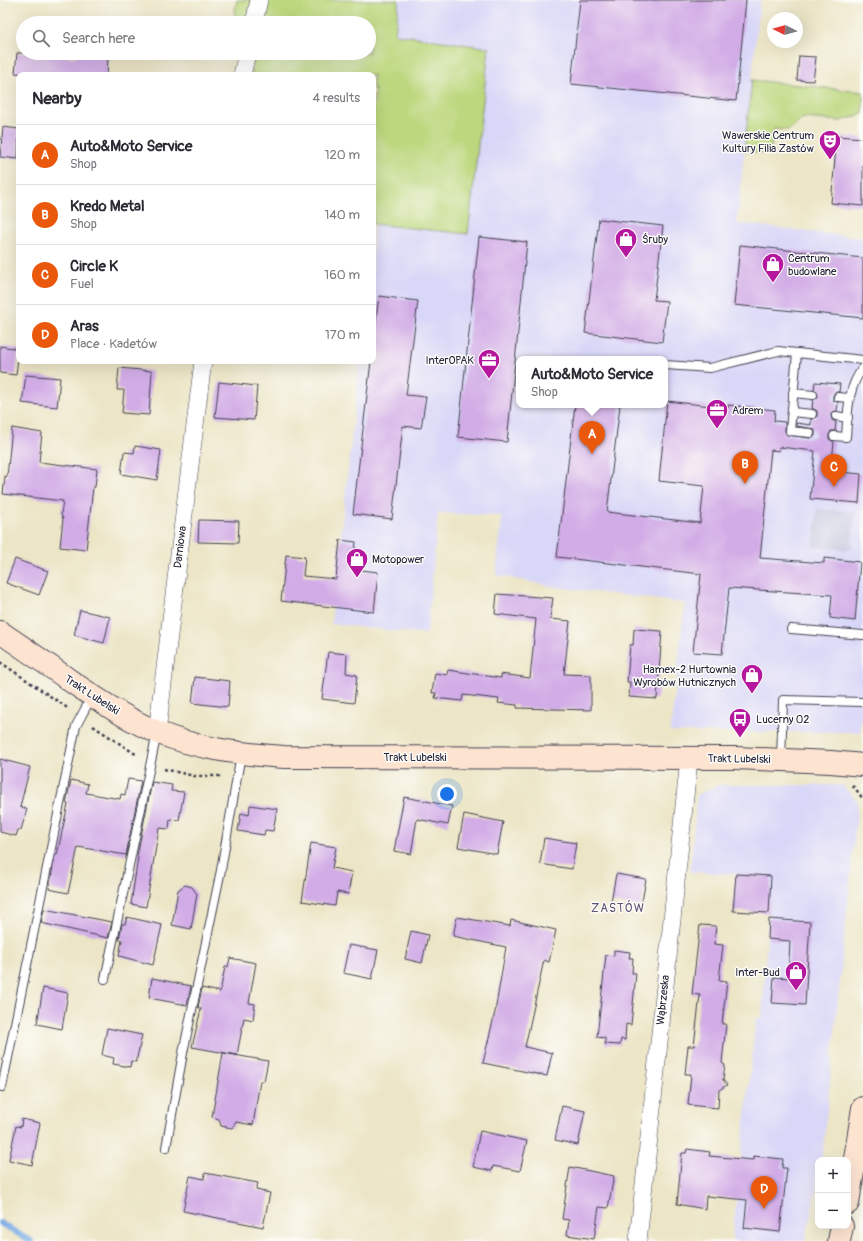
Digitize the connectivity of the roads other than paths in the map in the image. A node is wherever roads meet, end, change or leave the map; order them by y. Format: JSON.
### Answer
{"nodes":[{"id":1,"x":259,"y":0,"type":"edge"},
{"id":2,"x":256,"y":16,"type":"edge"},
{"id":3,"x":245,"y":60,"type":"edge"},
{"id":4,"x":243,"y":72,"type":"edge"},
{"id":5,"x":797,"y":353,"type":"junction"},
{"id":6,"x":863,"y":360,"type":"edge"},
{"id":7,"x":203,"y":364,"type":"edge"},
{"id":8,"x":668,"y":365,"type":"edge"},
{"id":9,"x":863,"y":368,"type":"edge"},
{"id":10,"x":793,"y":393,"type":"junction"},
{"id":11,"x":813,"y":395,"type":"dead end"},
{"id":12,"x":838,"y":397,"type":"dead end"},
{"id":13,"x":849,"y":398,"type":"junction"},
{"id":14,"x":792,"y":412,"type":"junction"},
{"id":15,"x":812,"y":414,"type":"dead end"},
{"id":16,"x":836,"y":416,"type":"dead end"},
{"id":17,"x":848,"y":418,"type":"junction"},
{"id":18,"x":810,"y":433,"type":"dead end"},
{"id":19,"x":834,"y":436,"type":"dead end"},
{"id":20,"x":791,"y":629,"type":"dead end"},
{"id":21,"x":0,"y":632,"type":"edge"},
{"id":22,"x":863,"y":635,"type":"edge"},
{"id":23,"x":92,"y":696,"type":"junction"},
{"id":24,"x":863,"y":702,"type":"edge"},
{"id":25,"x":157,"y":732,"type":"junction"},
{"id":26,"x":241,"y":754,"type":"junction"},
{"id":27,"x":689,"y":759,"type":"junction"},
{"id":28,"x":781,"y":760,"type":"junction"},
{"id":29,"x":863,"y":765,"type":"edge"},
{"id":30,"x":105,"y":979,"type":"dead end"},
{"id":31,"x":2,"y":1087,"type":"dead end"},
{"id":32,"x":863,"y":1108,"type":"edge"},
{"id":33,"x":166,"y":1148,"type":"dead end"},
{"id":34,"x":850,"y":1193,"type":"edge"},
{"id":35,"x":841,"y":1229,"type":"edge"},
{"id":36,"x":638,"y":1241,"type":"edge"},
{"id":37,"x":839,"y":1241,"type":"edge"}],
"edges":[{"from":1,"to":2,"type":"street"},
{"from":3,"to":4,"type":"street"},
{"from":5,"to":6,"type":"lane"},
{"from":5,"to":8,"type":"lane"},
{"from":5,"to":10,"type":"lane"},
{"from":7,"to":25,"type":"street","name":"Darniowa"},
{"from":9,"to":13,"type":"lane"},
{"from":10,"to":11,"type":"lane"},
{"from":10,"to":14,"type":"lane"},
{"from":12,"to":13,"type":"lane"},
{"from":13,"to":17,"type":"lane"},
{"from":14,"to":15,"type":"lane"},
{"from":14,"to":18,"type":"lane"},
{"from":16,"to":17,"type":"lane"},
{"from":17,"to":19,"type":"lane"},
{"from":20,"to":22,"type":"lane"},
{"from":21,"to":23,"type":"street","name":"Trakt Lubelski"},
{"from":23,"to":25,"type":"street","name":"Trakt Lubelski"},
{"from":23,"to":31,"type":"lane"},
{"from":24,"to":28,"type":"lane"},
{"from":25,"to":26,"type":"street","name":"Trakt Lubelski"},
{"from":25,"to":30,"type":"lane"},
{"from":26,"to":27,"type":"street","name":"Trakt Lubelski"},
{"from":26,"to":33,"type":"lane"},
{"from":27,"to":28,"type":"street","name":"Trakt Lubelski"},
{"from":27,"to":36,"type":"street","name":"Wąbrzeska"},
{"from":28,"to":29,"type":"street","name":"Trakt Lubelski"},
{"from":32,"to":34,"type":"street"},
{"from":35,"to":37,"type":"street"}]}
